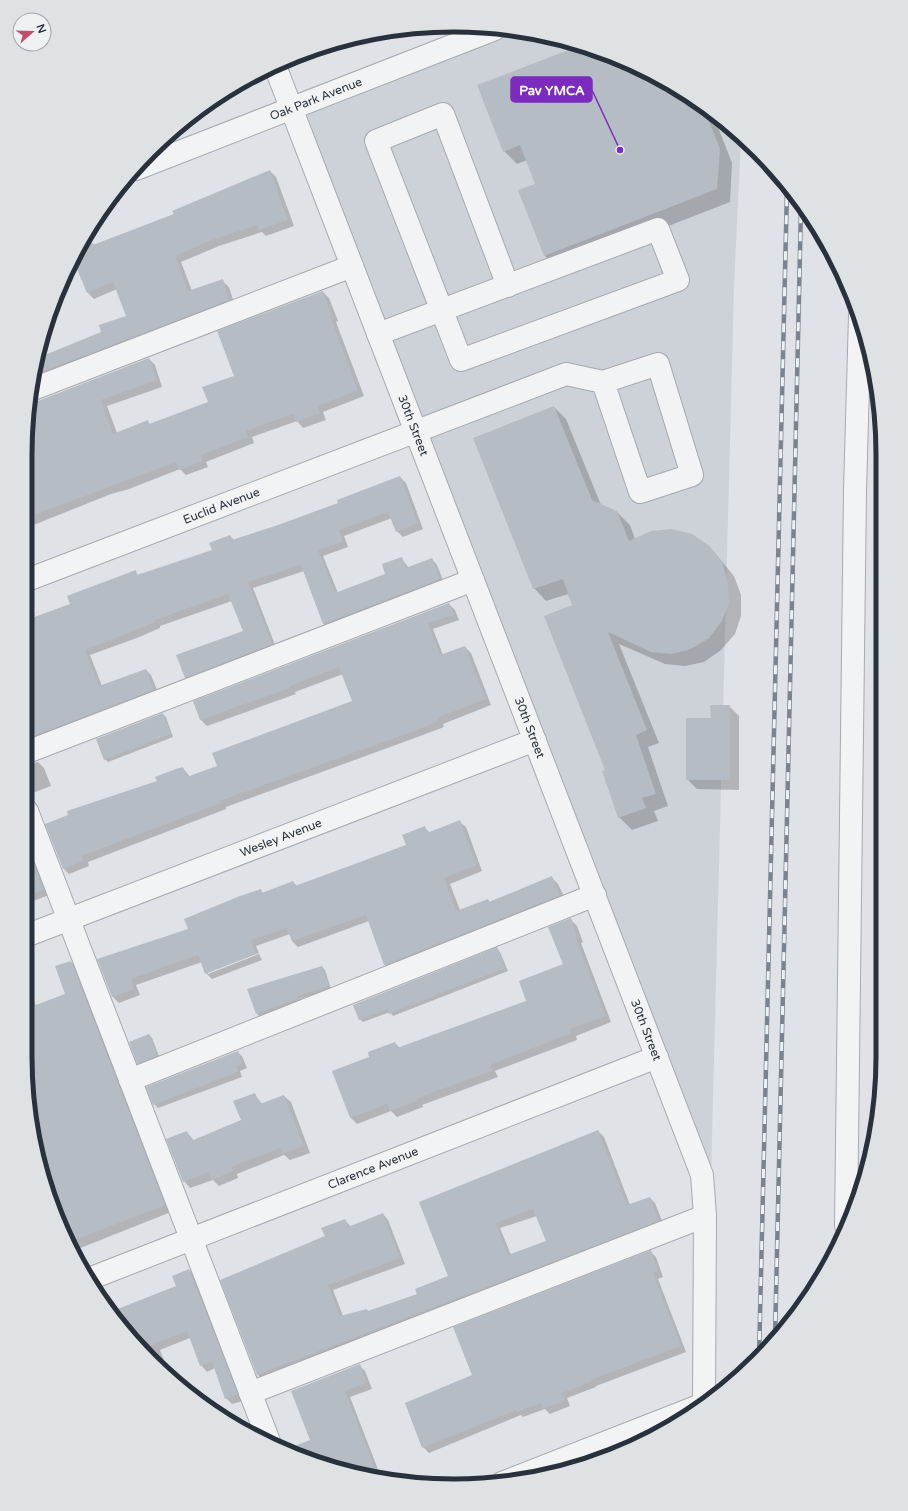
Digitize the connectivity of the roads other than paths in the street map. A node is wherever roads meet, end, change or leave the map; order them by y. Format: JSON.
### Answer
{"nodes":[{"id":1,"x":484,"y":33,"type":"edge"},
{"id":2,"x":277,"y":71,"type":"edge"},
{"id":3,"x":291,"y":108,"type":"junction"},
{"id":4,"x":148,"y":164,"type":"edge"},
{"id":5,"x":352,"y":266,"type":"junction"},
{"id":6,"x":508,"y":286,"type":"junction"},
{"id":7,"x":441,"y":311,"type":"junction"},
{"id":8,"x":378,"y":334,"type":"junction"},
{"id":9,"x":859,"y":336,"type":"edge"},
{"id":10,"x":603,"y":382,"type":"junction"},
{"id":11,"x":38,"y":387,"type":"edge"},
{"id":12,"x":415,"y":431,"type":"junction"},
{"id":13,"x":32,"y":578,"type":"edge"},
{"id":14,"x":473,"y":580,"type":"junction"},
{"id":15,"x":535,"y":740,"type":"junction"},
{"id":16,"x":32,"y":750,"type":"edge"},
{"id":17,"x":32,"y":822,"type":"edge"},
{"id":18,"x":595,"y":896,"type":"junction"},
{"id":19,"x":69,"y":919,"type":"junction"},
{"id":20,"x":32,"y":933,"type":"edge"},
{"id":21,"x":656,"y":1057,"type":"junction"},
{"id":22,"x":130,"y":1080,"type":"junction"},
{"id":23,"x":846,"y":1213,"type":"edge"},
{"id":24,"x":705,"y":1216,"type":"junction"},
{"id":25,"x":192,"y":1239,"type":"junction"},
{"id":26,"x":94,"y":1277,"type":"edge"},
{"id":27,"x":250,"y":1393,"type":"junction"},
{"id":28,"x":704,"y":1397,"type":"edge"},
{"id":29,"x":678,"y":1414,"type":"edge"},
{"id":30,"x":266,"y":1435,"type":"edge"},
{"id":31,"x":531,"y":1472,"type":"edge"}],
"edges":[{"from":1,"to":3,"type":"street","name":"Oak Park Avenue"},
{"from":2,"to":3,"type":"street","name":"30th Street"},
{"from":3,"to":4,"type":"street","name":"Oak Park Avenue"},
{"from":3,"to":5,"type":"street","name":"30th Street"},
{"from":5,"to":8,"type":"street","name":"30th Street"},
{"from":5,"to":11,"type":"street"},
{"from":6,"to":7,"type":"street"},
{"from":6,"to":7,"type":"street"},
{"from":6,"to":7,"type":"street"},
{"from":7,"to":8,"type":"street"},
{"from":8,"to":12,"type":"street","name":"30th Street"},
{"from":9,"to":23,"type":"street"},
{"from":10,"to":10,"type":"street"},
{"from":10,"to":12,"type":"street","name":"Euclid Avenue"},
{"from":12,"to":13,"type":"street","name":"Euclid Avenue"},
{"from":12,"to":14,"type":"street","name":"30th Street"},
{"from":14,"to":15,"type":"street","name":"30th Street"},
{"from":14,"to":16,"type":"street"},
{"from":15,"to":18,"type":"street","name":"30th Street"},
{"from":15,"to":19,"type":"street","name":"Wesley Avenue"},
{"from":17,"to":19,"type":"street"},
{"from":18,"to":21,"type":"street","name":"30th Street"},
{"from":18,"to":22,"type":"street"},
{"from":19,"to":20,"type":"street","name":"Wesley Avenue"},
{"from":19,"to":22,"type":"street"},
{"from":21,"to":24,"type":"street","name":"30th Street"},
{"from":21,"to":25,"type":"street","name":"Clarence Avenue"},
{"from":22,"to":25,"type":"street"},
{"from":24,"to":27,"type":"street"},
{"from":24,"to":28,"type":"street","name":"30th Street"},
{"from":25,"to":26,"type":"street","name":"Clarence Avenue"},
{"from":25,"to":27,"type":"street"},
{"from":27,"to":30,"type":"street"},
{"from":29,"to":31,"type":"street"}]}
